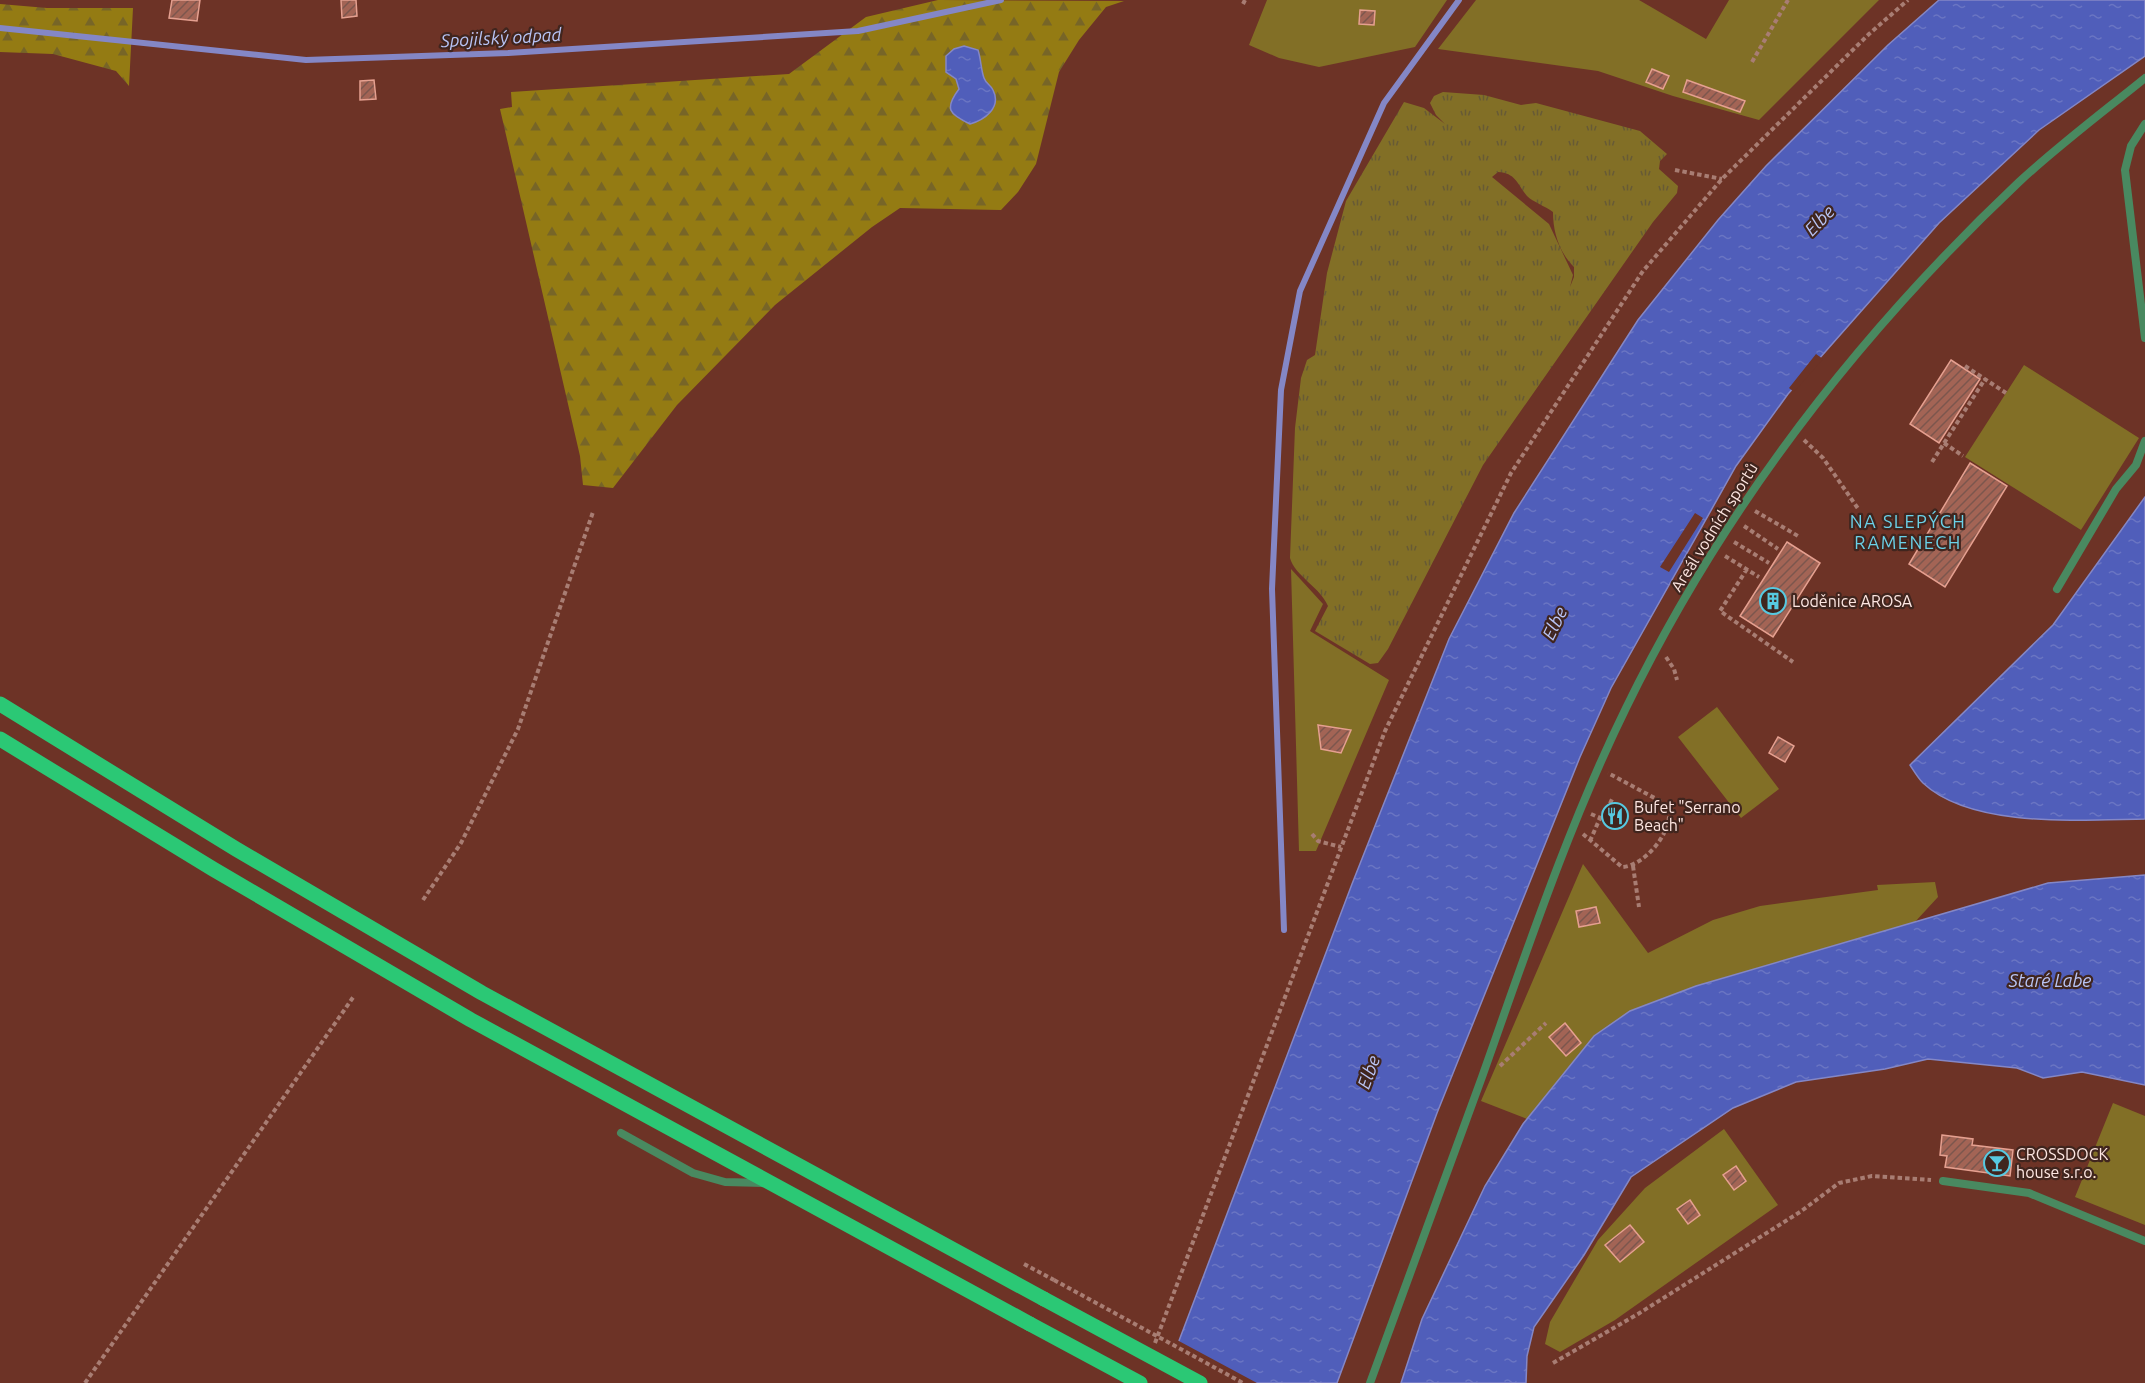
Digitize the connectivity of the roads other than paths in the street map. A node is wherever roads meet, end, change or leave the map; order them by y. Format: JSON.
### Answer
{"nodes":[{"id":1,"x":2145,"y":78,"type":"edge"},
{"id":2,"x":2145,"y":124,"type":"edge"},
{"id":3,"x":2145,"y":338,"type":"edge"},
{"id":4,"x":2145,"y":441,"type":"edge"},
{"id":5,"x":2057,"y":589,"type":"dead end"},
{"id":6,"x":0,"y":704,"type":"edge"},
{"id":7,"x":0,"y":739,"type":"edge"},
{"id":8,"x":621,"y":1133,"type":"dead end"},
{"id":9,"x":1943,"y":1181,"type":"dead end"},
{"id":10,"x":768,"y":1183,"type":"junction"},
{"id":11,"x":2145,"y":1240,"type":"edge"},
{"id":12,"x":1140,"y":1383,"type":"edge"},
{"id":13,"x":1200,"y":1383,"type":"edge"},
{"id":14,"x":1370,"y":1383,"type":"edge"}],
"edges":[{"from":1,"to":14,"type":"lane","name":"Areál vodních sportů"},
{"from":2,"to":3,"type":"lane"},
{"from":4,"to":5,"type":"lane"},
{"from":6,"to":13,"type":"main road","bridge":true},
{"from":7,"to":10,"type":"main road"},
{"from":8,"to":10,"type":"lane"},
{"from":9,"to":11,"type":"lane"},
{"from":10,"to":12,"type":"main road","bridge":true}]}
